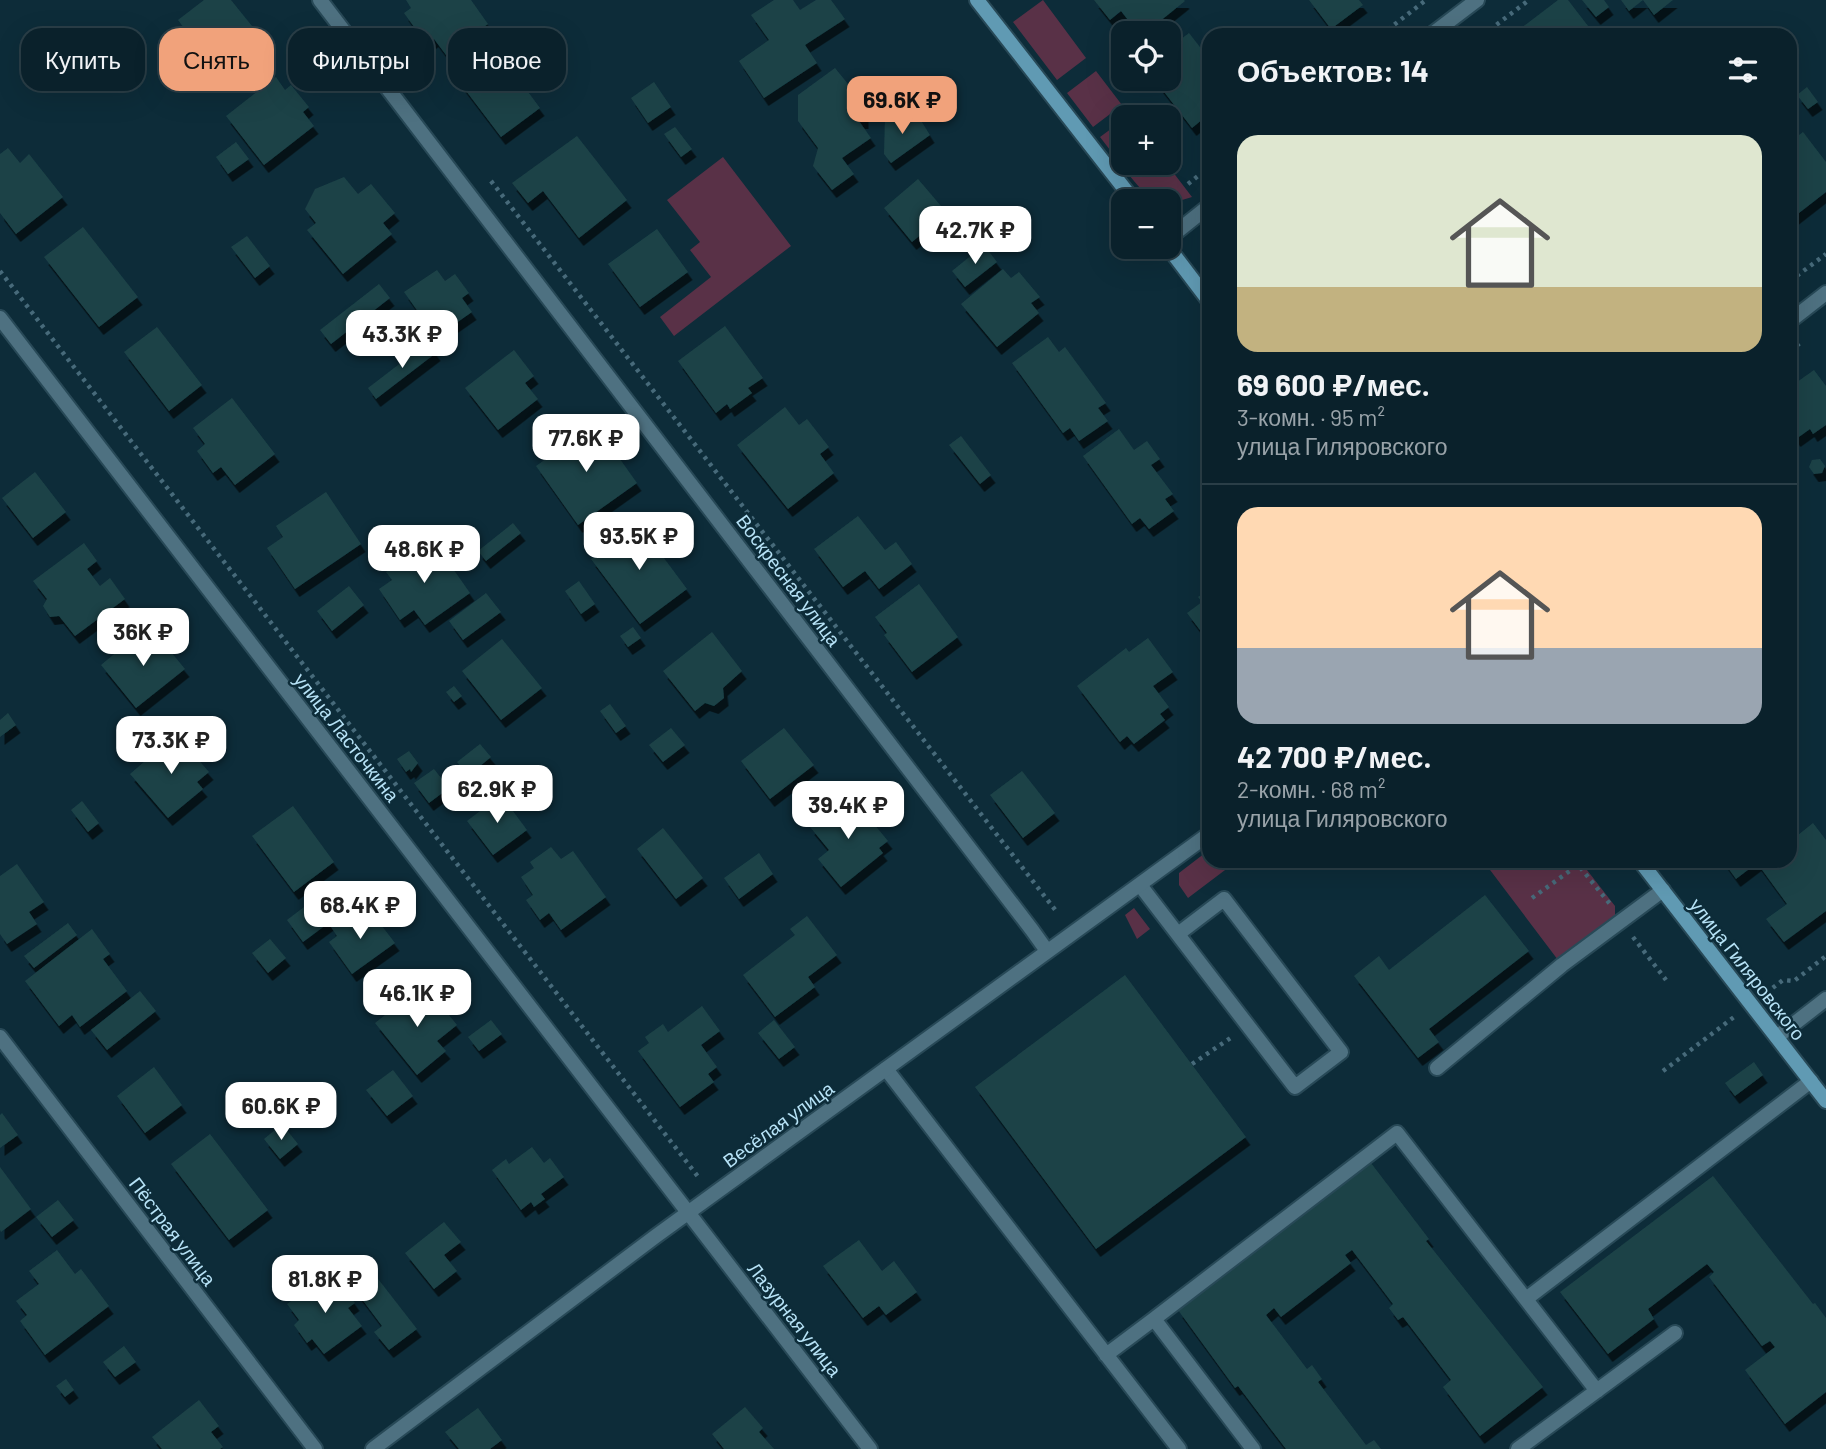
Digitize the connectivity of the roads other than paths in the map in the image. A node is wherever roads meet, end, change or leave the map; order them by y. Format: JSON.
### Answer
{"nodes":[{"id":1,"x":320,"y":0,"type":"edge"},
{"id":2,"x":977,"y":0,"type":"edge"},
{"id":3,"x":1477,"y":0,"type":"edge"},
{"id":4,"x":1440,"y":28,"type":"edge"},
{"id":5,"x":1125,"y":189,"type":"edge"},
{"id":6,"x":1202,"y":212,"type":"edge"},
{"id":7,"x":1181,"y":228,"type":"edge"},
{"id":8,"x":1177,"y":259,"type":"edge"},
{"id":9,"x":1202,"y":292,"type":"edge"},
{"id":10,"x":1826,"y":293,"type":"edge"},
{"id":11,"x":1797,"y":316,"type":"edge"},
{"id":12,"x":0,"y":318,"type":"edge"},
{"id":13,"x":1202,"y":839,"type":"edge"},
{"id":14,"x":1646,"y":868,"type":"edge"},
{"id":15,"x":1140,"y":885,"type":"junction"},
{"id":16,"x":1663,"y":890,"type":"junction"},
{"id":17,"x":1178,"y":934,"type":"junction"},
{"id":18,"x":1046,"y":951,"type":"junction"},
{"id":19,"x":1826,"y":999,"type":"edge"},
{"id":20,"x":0,"y":1037,"type":"edge"},
{"id":21,"x":1777,"y":1037,"type":"junction"},
{"id":22,"x":1437,"y":1068,"type":"dead end"},
{"id":23,"x":886,"y":1069,"type":"junction"},
{"id":24,"x":1811,"y":1081,"type":"junction"},
{"id":25,"x":1826,"y":1101,"type":"edge"},
{"id":26,"x":689,"y":1213,"type":"junction"},
{"id":27,"x":1526,"y":1299,"type":"junction"},
{"id":28,"x":1154,"y":1320,"type":"junction"},
{"id":29,"x":1675,"y":1333,"type":"dead end"},
{"id":30,"x":1106,"y":1355,"type":"junction"},
{"id":31,"x":1597,"y":1391,"type":"junction"},
{"id":32,"x":315,"y":1449,"type":"edge"},
{"id":33,"x":373,"y":1449,"type":"edge"},
{"id":34,"x":870,"y":1449,"type":"edge"},
{"id":35,"x":1178,"y":1449,"type":"edge"},
{"id":36,"x":1253,"y":1449,"type":"edge"},
{"id":37,"x":1517,"y":1449,"type":"edge"}],
"edges":[{"from":1,"to":18,"type":"street","name":"Воскресная улица"},
{"from":2,"to":5,"type":"street"},
{"from":3,"to":4,"type":"street"},
{"from":6,"to":7,"type":"street"},
{"from":8,"to":9,"type":"street"},
{"from":10,"to":11,"type":"street"},
{"from":12,"to":26,"type":"street","name":"улица Ласточкина"},
{"from":13,"to":15,"type":"street","name":"Весёлая улица"},
{"from":14,"to":16,"type":"street","name":"улица Гиляровского"},
{"from":15,"to":17,"type":"street"},
{"from":15,"to":18,"type":"street","name":"Весёлая улица"},
{"from":16,"to":21,"type":"street","name":"улица Гиляровского"},
{"from":16,"to":22,"type":"street"},
{"from":17,"to":17,"type":"street"},
{"from":18,"to":23,"type":"street","name":"Весёлая улица"},
{"from":19,"to":21,"type":"street"},
{"from":20,"to":32,"type":"street","name":"Пёстрая улица"},
{"from":21,"to":24,"type":"street","name":"улица Гиляровского"},
{"from":23,"to":26,"type":"street","name":"Весёлая улица"},
{"from":23,"to":30,"type":"street"},
{"from":24,"to":25,"type":"street","name":"улица Гиляровского"},
{"from":24,"to":27,"type":"street"},
{"from":26,"to":33,"type":"street","name":"Весёлая улица"},
{"from":26,"to":34,"type":"street","name":"Лазурная улица"},
{"from":27,"to":28,"type":"street"},
{"from":27,"to":31,"type":"street"},
{"from":28,"to":30,"type":"street"},
{"from":28,"to":36,"type":"street"},
{"from":29,"to":31,"type":"street"},
{"from":30,"to":35,"type":"street"},
{"from":31,"to":37,"type":"street"}]}
